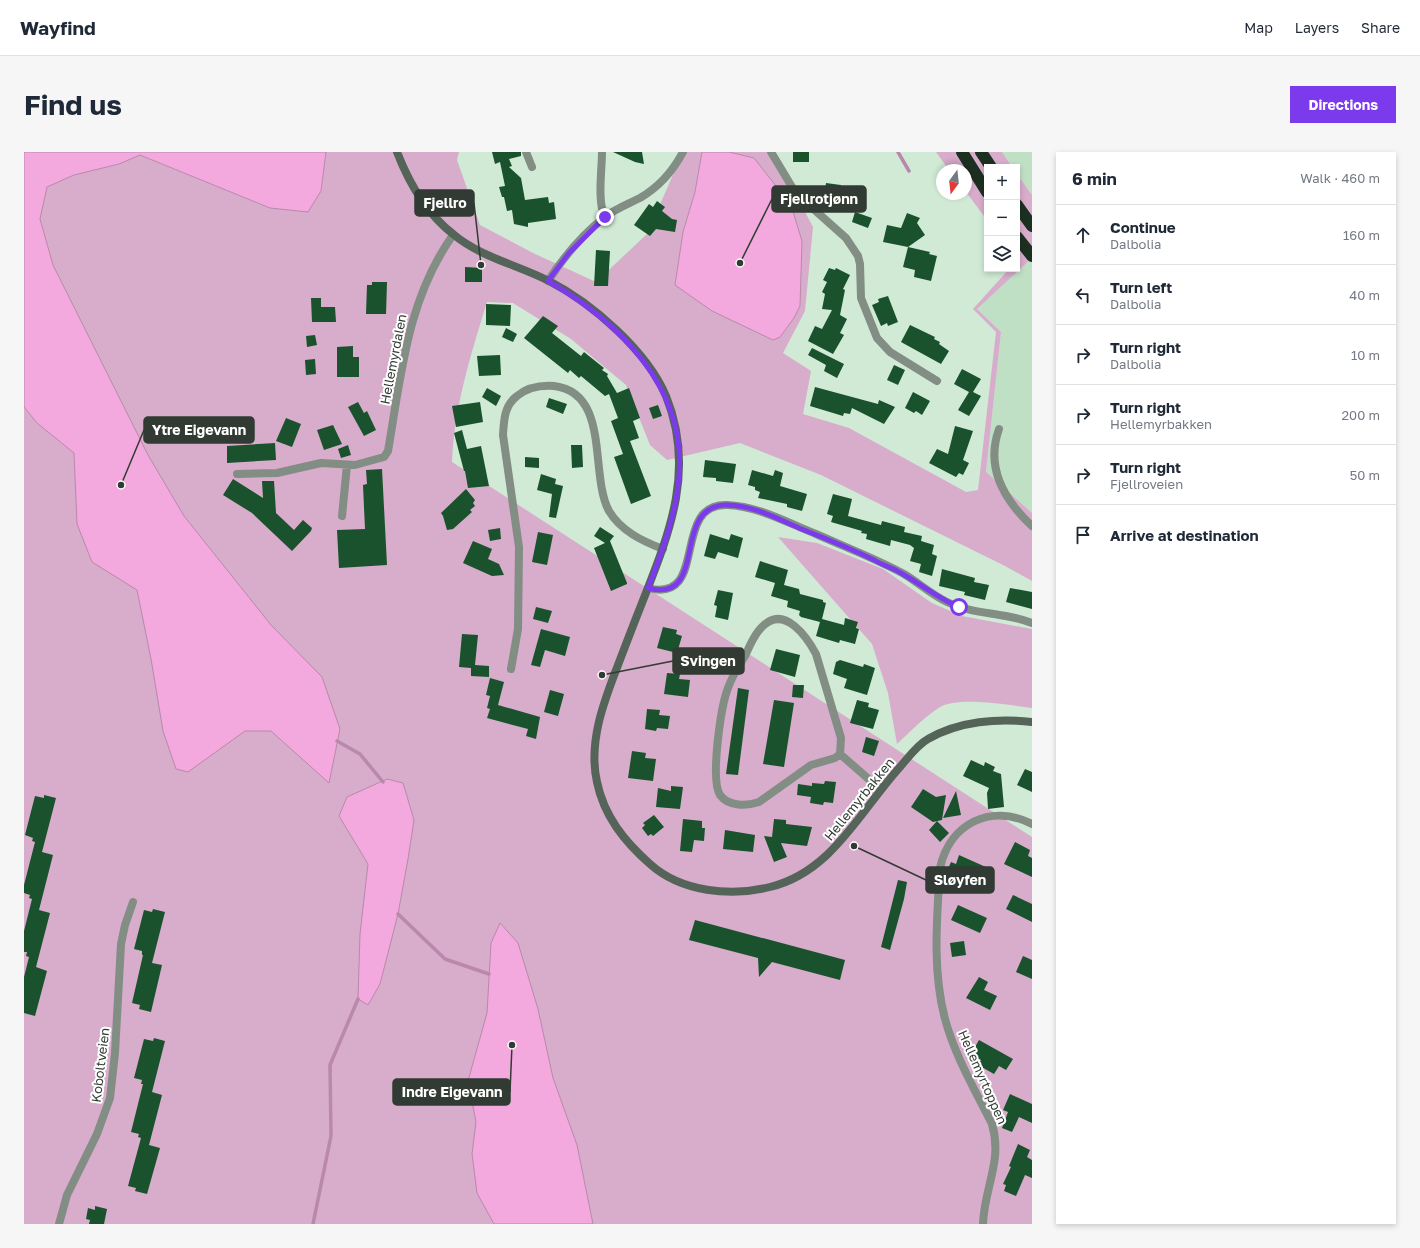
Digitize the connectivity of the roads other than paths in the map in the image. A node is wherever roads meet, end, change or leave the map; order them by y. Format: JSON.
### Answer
{"nodes":[{"id":1,"x":397,"y":152,"type":"edge"},
{"id":2,"x":526,"y":152,"type":"edge"},
{"id":3,"x":602,"y":152,"type":"edge"},
{"id":4,"x":684,"y":152,"type":"edge"},
{"id":5,"x":771,"y":152,"type":"edge"},
{"id":6,"x":962,"y":152,"type":"edge"},
{"id":7,"x":981,"y":152,"type":"edge"},
{"id":8,"x":989,"y":164,"type":"edge"},
{"id":9,"x":532,"y":168,"type":"dead end"},
{"id":10,"x":984,"y":187,"type":"edge"},
{"id":11,"x":1020,"y":209,"type":"edge"},
{"id":12,"x":605,"y":217,"type":"junction"},
{"id":13,"x":1032,"y":226,"type":"edge"},
{"id":14,"x":453,"y":235,"type":"junction"},
{"id":15,"x":1020,"y":241,"type":"edge"},
{"id":16,"x":1032,"y":256,"type":"edge"},
{"id":17,"x":548,"y":281,"type":"junction"},
{"id":18,"x":937,"y":380,"type":"dead end"},
{"id":19,"x":999,"y":429,"type":"dead end"},
{"id":20,"x":347,"y":465,"type":"junction"},
{"id":21,"x":237,"y":474,"type":"dead end"},
{"id":22,"x":342,"y":516,"type":"dead end"},
{"id":23,"x":1032,"y":526,"type":"edge"},
{"id":24,"x":663,"y":549,"type":"junction"},
{"id":25,"x":648,"y":588,"type":"junction"},
{"id":26,"x":1032,"y":623,"type":"edge"},
{"id":27,"x":511,"y":669,"type":"dead end"},
{"id":28,"x":1032,"y":722,"type":"edge"},
{"id":29,"x":840,"y":754,"type":"junction"},
{"id":30,"x":882,"y":788,"type":"junction"},
{"id":31,"x":1032,"y":824,"type":"edge"},
{"id":32,"x":133,"y":902,"type":"dead end"},
{"id":33,"x":59,"y":1224,"type":"edge"},
{"id":34,"x":983,"y":1224,"type":"edge"}],
"edges":[{"from":1,"to":14,"type":"street","name":"Hellemyrbakken"},
{"from":2,"to":9,"type":"street"},
{"from":3,"to":12,"type":"street"},
{"from":4,"to":12,"type":"street"},
{"from":5,"to":18,"type":"street"},
{"from":6,"to":10,"type":"highway"},
{"from":7,"to":8,"type":"highway"},
{"from":11,"to":13,"type":"highway"},
{"from":12,"to":17,"type":"street"},
{"from":14,"to":17,"type":"street","name":"Hellemyrbakken"},
{"from":14,"to":20,"type":"street","name":"Hellemyrdalen"},
{"from":15,"to":16,"type":"highway"},
{"from":17,"to":24,"type":"street","name":"Hellemyrbakken"},
{"from":19,"to":23,"type":"street"},
{"from":20,"to":21,"type":"street","name":"Hellemyrdalen"},
{"from":20,"to":22,"type":"street"},
{"from":24,"to":25,"type":"street","name":"Hellemyrbakken"},
{"from":24,"to":27,"type":"street"},
{"from":25,"to":26,"type":"street"},
{"from":25,"to":30,"type":"street","name":"Hellemyrbakken"},
{"from":28,"to":30,"type":"street","name":"Hellemyrbakken"},
{"from":29,"to":29,"type":"street"},
{"from":29,"to":30,"type":"street"},
{"from":31,"to":34,"type":"street","name":"Hellemyrtoppen"},
{"from":32,"to":33,"type":"street","name":"Koboltveien"}]}
